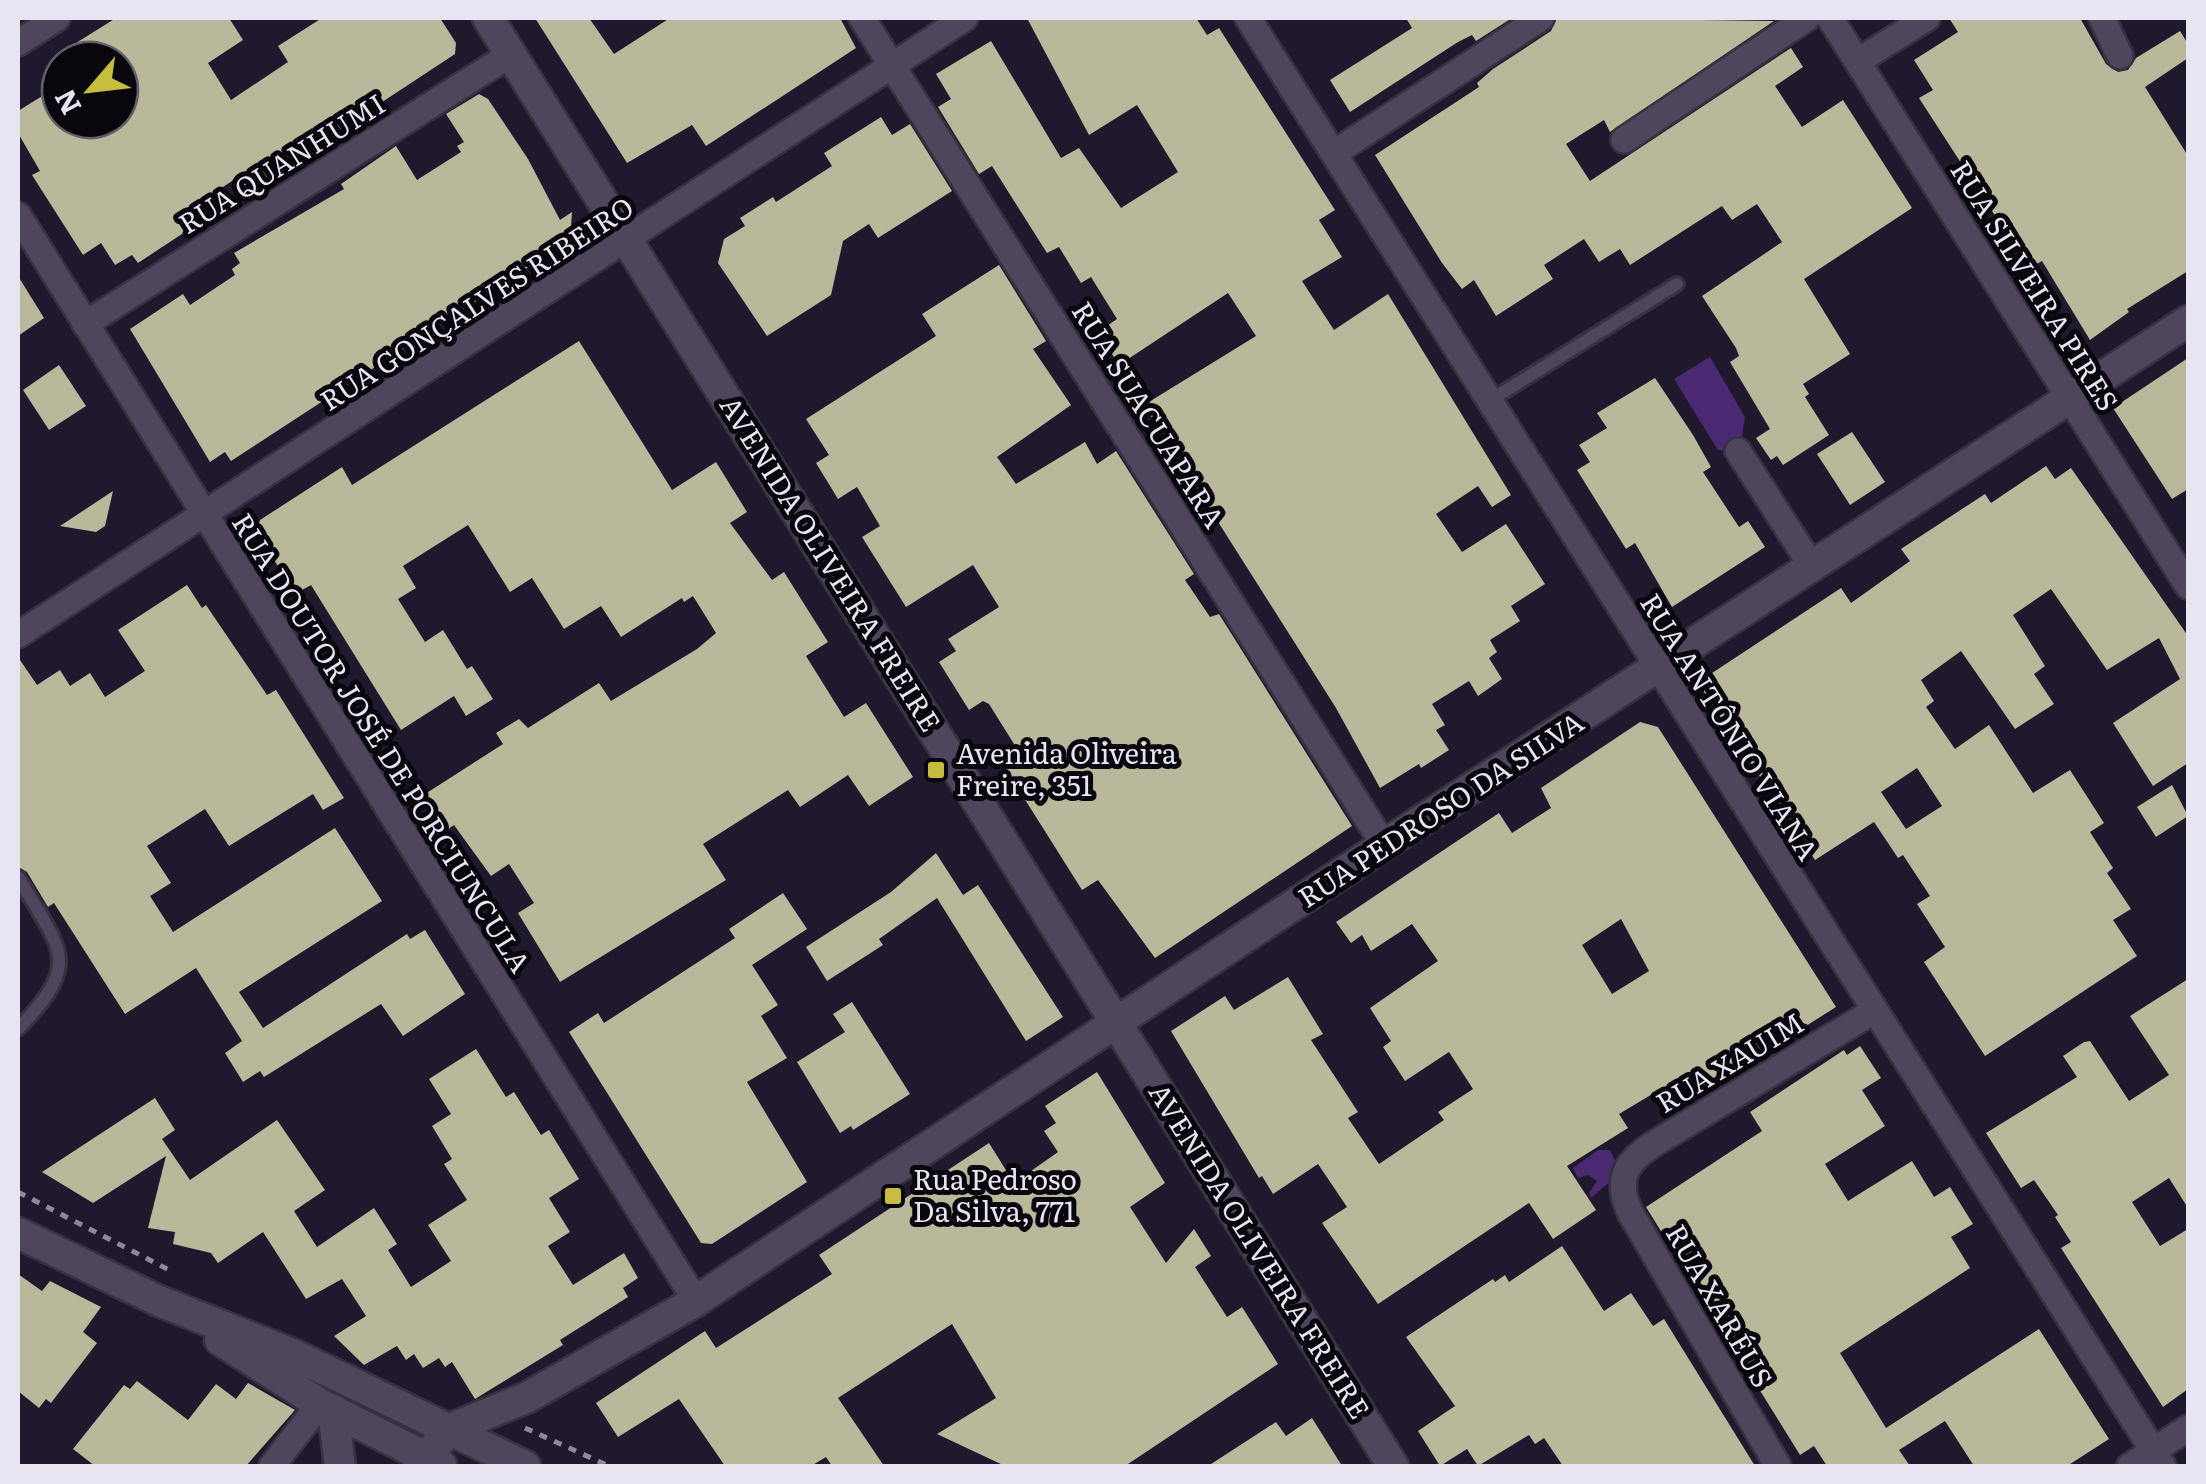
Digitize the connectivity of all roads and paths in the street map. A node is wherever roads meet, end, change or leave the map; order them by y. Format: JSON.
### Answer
{"nodes":[{"id":1,"x":57,"y":18,"type":"edge"},
{"id":2,"x":488,"y":18,"type":"edge"},
{"id":3,"x":862,"y":18,"type":"edge"},
{"id":4,"x":966,"y":18,"type":"edge"},
{"id":5,"x":1248,"y":18,"type":"edge"},
{"id":6,"x":1541,"y":18,"type":"edge"},
{"id":7,"x":1808,"y":18,"type":"edge"},
{"id":8,"x":1830,"y":18,"type":"edge"},
{"id":9,"x":1927,"y":18,"type":"edge"},
{"id":10,"x":2102,"y":18,"type":"edge"},
{"id":11,"x":18,"y":43,"type":"edge"},
{"id":12,"x":512,"y":54,"type":"junction"},
{"id":13,"x":2120,"y":56,"type":"dead end"},
{"id":14,"x":1858,"y":61,"type":"junction"},
{"id":15,"x":892,"y":66,"type":"junction"},
{"id":16,"x":1624,"y":140,"type":"dead end"},
{"id":17,"x":1334,"y":153,"type":"junction"},
{"id":18,"x":18,"y":215,"type":"edge"},
{"id":19,"x":628,"y":241,"type":"junction"},
{"id":20,"x":1677,"y":284,"type":"dead end"},
{"id":21,"x":2188,"y":321,"type":"edge"},
{"id":22,"x":86,"y":324,"type":"junction"},
{"id":23,"x":2068,"y":400,"type":"junction"},
{"id":24,"x":1489,"y":401,"type":"junction"},
{"id":25,"x":1738,"y":451,"type":"dead end"},
{"id":26,"x":204,"y":517,"type":"junction"},
{"id":27,"x":1813,"y":568,"type":"junction"},
{"id":28,"x":2188,"y":586,"type":"edge"},
{"id":29,"x":18,"y":635,"type":"edge"},
{"id":30,"x":1657,"y":670,"type":"junction"},
{"id":31,"x":1384,"y":844,"type":"junction"},
{"id":32,"x":18,"y":877,"type":"edge"},
{"id":33,"x":1874,"y":1011,"type":"junction"},
{"id":34,"x":1117,"y":1024,"type":"junction"},
{"id":35,"x":18,"y":1029,"type":"edge"},
{"id":36,"x":1624,"y":1172,"type":"joint"},
{"id":37,"x":20,"y":1238,"type":"edge"},
{"id":38,"x":159,"y":1301,"type":"junction"},
{"id":39,"x":696,"y":1301,"type":"junction"},
{"id":40,"x":528,"y":1397,"type":"junction"},
{"id":41,"x":326,"y":1407,"type":"junction"},
{"id":42,"x":2188,"y":1428,"type":"edge"},
{"id":43,"x":450,"y":1430,"type":"junction"},
{"id":44,"x":2158,"y":1459,"type":"edge"},
{"id":45,"x":503,"y":1462,"type":"edge"},
{"id":46,"x":429,"y":1463,"type":"edge"},
{"id":47,"x":272,"y":1466,"type":"edge"},
{"id":48,"x":340,"y":1466,"type":"edge"},
{"id":49,"x":1393,"y":1466,"type":"edge"},
{"id":50,"x":1778,"y":1466,"type":"edge"},
{"id":51,"x":2130,"y":1466,"type":"edge"}],
"edges":[{"from":1,"to":11,"type":"street"},
{"from":2,"to":12,"type":"street","name":"AVENIDA OLIVEIRA FREIRE"},
{"from":3,"to":15,"type":"street","name":"RUA SUACUAPARA"},
{"from":4,"to":15,"type":"street","name":"RUA GONÇALVES RIBEIRO"},
{"from":5,"to":17,"type":"street","name":"RUA ANTÔNIO VIANA"},
{"from":6,"to":17,"type":"street"},
{"from":7,"to":16,"type":"street"},
{"from":8,"to":14,"type":"street","name":"RUA SILVEIRA PIRES"},
{"from":9,"to":14,"type":"street"},
{"from":10,"to":13,"type":"street"},
{"from":12,"to":19,"type":"street","name":"AVENIDA OLIVEIRA FREIRE"},
{"from":12,"to":22,"type":"street","name":"RUA QUANHUMI"},
{"from":14,"to":23,"type":"street","name":"RUA SILVEIRA PIRES"},
{"from":15,"to":19,"type":"street","name":"RUA GONÇALVES RIBEIRO"},
{"from":15,"to":31,"type":"street","name":"RUA SUACUAPARA"},
{"from":17,"to":24,"type":"street","name":"RUA ANTÔNIO VIANA"},
{"from":18,"to":22,"type":"street","name":"RUA DOUTOR JOSÉ DE PORCIUNCULA"},
{"from":19,"to":26,"type":"street","name":"RUA GONÇALVES RIBEIRO"},
{"from":19,"to":34,"type":"street","name":"AVENIDA OLIVEIRA FREIRE"},
{"from":20,"to":24,"type":"lane"},
{"from":21,"to":23,"type":"street","name":"RUA PEDROSO DA SILVA"},
{"from":22,"to":26,"type":"street","name":"RUA DOUTOR JOSÉ DE PORCIUNCULA"},
{"from":23,"to":27,"type":"street","name":"RUA PEDROSO DA SILVA"},
{"from":23,"to":28,"type":"street","name":"RUA SILVEIRA PIRES"},
{"from":24,"to":30,"type":"street","name":"RUA ANTÔNIO VIANA"},
{"from":25,"to":27,"type":"street"},
{"from":26,"to":29,"type":"street","name":"RUA GONÇALVES RIBEIRO"},
{"from":26,"to":39,"type":"street","name":"RUA DOUTOR JOSÉ DE PORCIUNCULA"},
{"from":27,"to":30,"type":"street","name":"RUA PEDROSO DA SILVA"},
{"from":30,"to":31,"type":"street","name":"RUA PEDROSO DA SILVA"},
{"from":30,"to":33,"type":"street","name":"RUA ANTÔNIO VIANA"},
{"from":31,"to":34,"type":"street","name":"RUA PEDROSO DA SILVA"},
{"from":32,"to":35,"type":"lane"},
{"from":33,"to":36,"type":"street","name":"RUA XAUIM"},
{"from":33,"to":44,"type":"street","name":"RUA ANTÔNIO VIANA"},
{"from":34,"to":39,"type":"street","name":"RUA PEDROSO DA SILVA"},
{"from":34,"to":49,"type":"street","name":"AVENIDA OLIVEIRA FREIRE"},
{"from":36,"to":50,"type":"street","name":"RUA XARÉUS"},
{"from":37,"to":38,"type":"street"},
{"from":38,"to":41,"type":"street"},
{"from":38,"to":43,"type":"street"},
{"from":39,"to":40,"type":"street","name":"RUA PEDROSO DA SILVA"},
{"from":40,"to":43,"type":"street","name":"RUA PEDROSO DA SILVA"},
{"from":40,"to":45,"type":"street"},
{"from":41,"to":46,"type":"street"},
{"from":41,"to":47,"type":"street"},
{"from":41,"to":48,"type":"street"},
{"from":42,"to":44,"type":"street"},
{"from":43,"to":45,"type":"street"},
{"from":43,"to":46,"type":"street"},
{"from":44,"to":51,"type":"street"}]}
